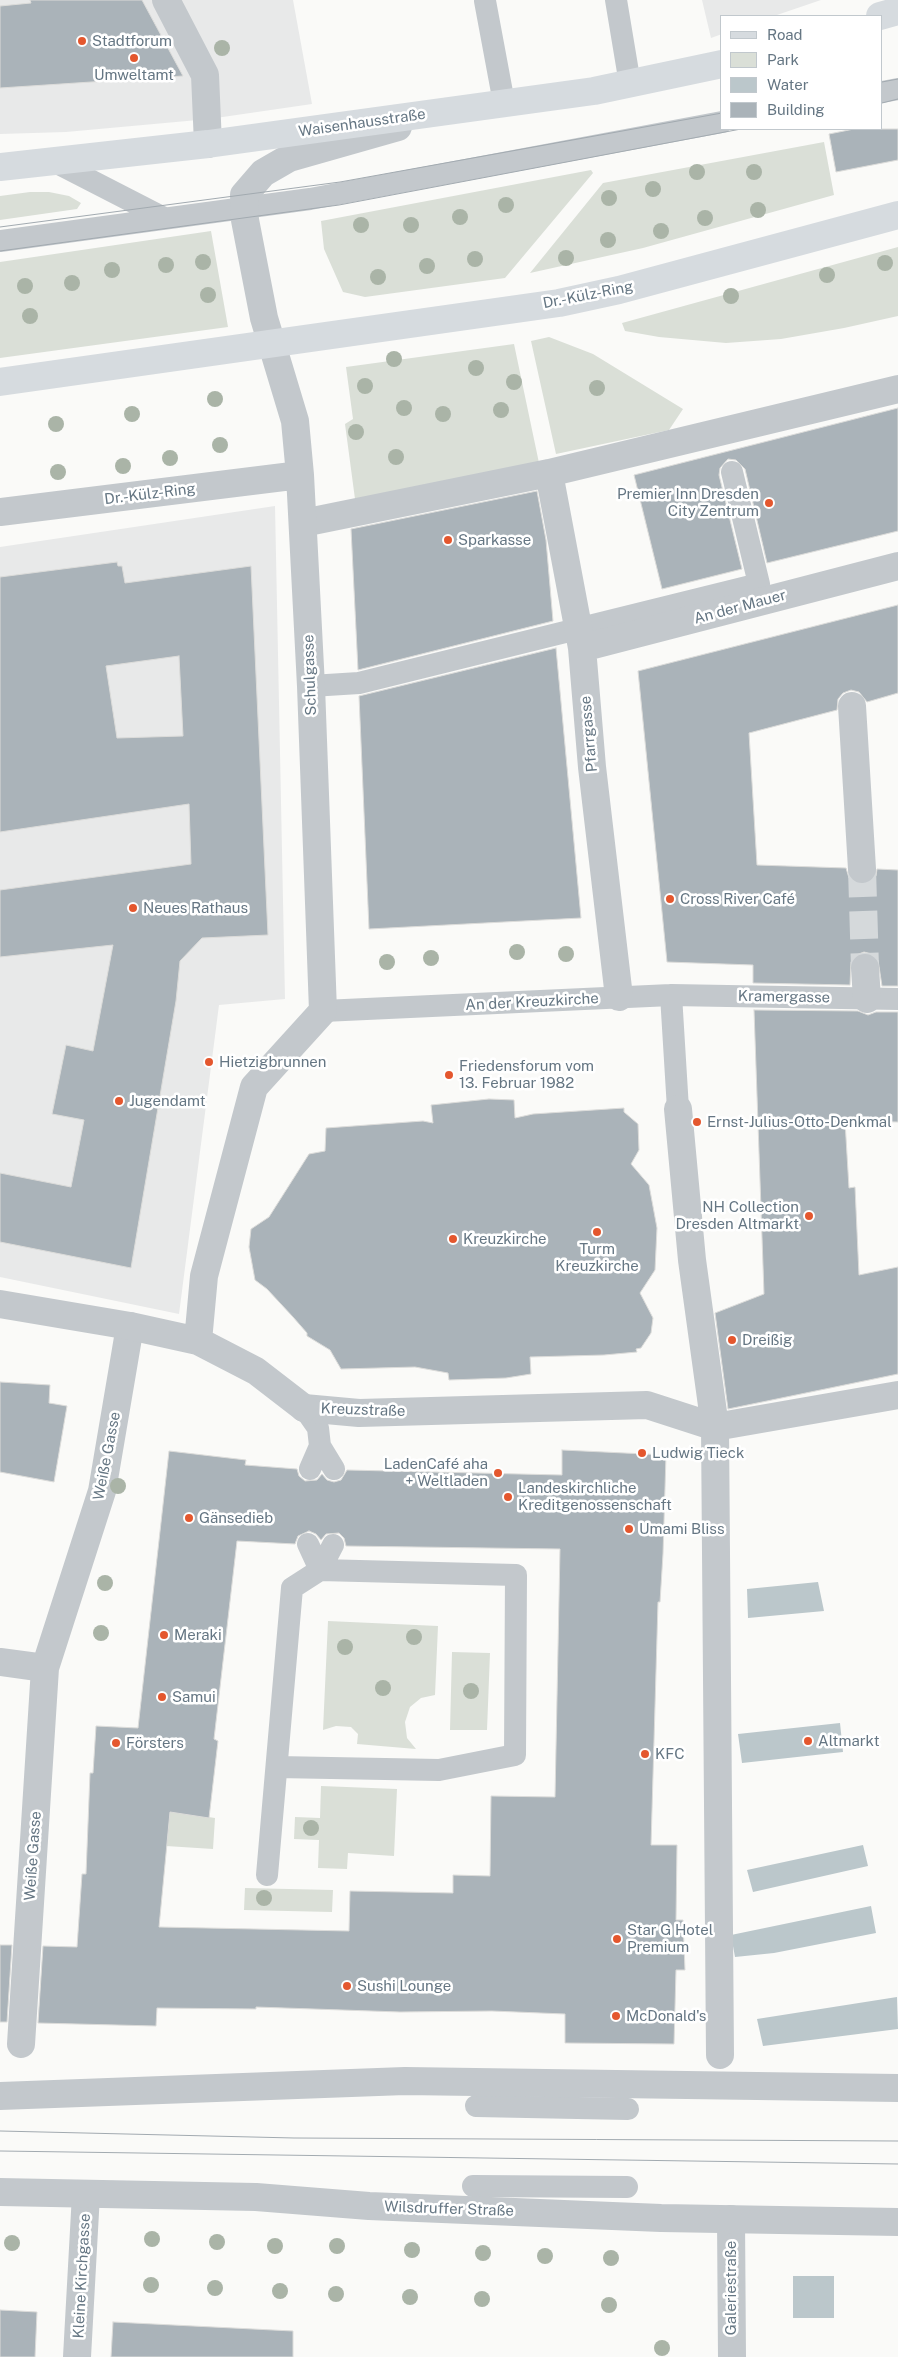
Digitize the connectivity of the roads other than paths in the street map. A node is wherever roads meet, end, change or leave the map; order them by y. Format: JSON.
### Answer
{"nodes":[{"id":1,"x":166,"y":0,"type":"edge"},
{"id":2,"x":616,"y":0,"type":"edge"},
{"id":3,"x":485,"y":2,"type":"dead end"},
{"id":4,"x":898,"y":11,"type":"edge"},
{"id":5,"x":883,"y":15,"type":"edge"},
{"id":6,"x":720,"y":64,"type":"edge"},
{"id":7,"x":630,"y":84,"type":"junction"},
{"id":8,"x":898,"y":89,"type":"edge"},
{"id":9,"x":883,"y":92,"type":"edge"},
{"id":10,"x":504,"y":103,"type":"junction"},
{"id":11,"x":472,"y":108,"type":"junction"},
{"id":12,"x":720,"y":122,"type":"edge"},
{"id":13,"x":208,"y":144,"type":"junction"},
{"id":14,"x":55,"y":162,"type":"junction"},
{"id":15,"x":0,"y":167,"type":"edge"},
{"id":16,"x":243,"y":208,"type":"junction"},
{"id":17,"x":898,"y":215,"type":"edge"},
{"id":18,"x":164,"y":218,"type":"junction"},
{"id":19,"x":0,"y":241,"type":"edge"},
{"id":20,"x":272,"y":343,"type":"junction"},
{"id":21,"x":0,"y":382,"type":"edge"},
{"id":22,"x":898,"y":389,"type":"edge"},
{"id":23,"x":550,"y":472,"type":"junction"},
{"id":24,"x":732,"y":472,"type":"dead end"},
{"id":25,"x":300,"y":475,"type":"junction"},
{"id":26,"x":0,"y":512,"type":"edge"},
{"id":27,"x":303,"y":523,"type":"junction"},
{"id":28,"x":898,"y":566,"type":"edge"},
{"id":29,"x":582,"y":648,"type":"junction"},
{"id":30,"x":311,"y":686,"type":"junction"},
{"id":31,"x":852,"y":706,"type":"dead end"},
{"id":32,"x":862,"y":869,"type":"tunnel mouth"},
{"id":33,"x":865,"y":968,"type":"tunnel mouth"},
{"id":34,"x":671,"y":995,"type":"junction"},
{"id":35,"x":619,"y":998,"type":"junction"},
{"id":36,"x":867,"y":999,"type":"junction"},
{"id":37,"x":898,"y":1000,"type":"edge"},
{"id":38,"x":323,"y":1011,"type":"junction"},
{"id":39,"x":678,"y":1109,"type":"joint"},
{"id":40,"x":0,"y":1304,"type":"edge"},
{"id":41,"x":130,"y":1326,"type":"junction"},
{"id":42,"x":198,"y":1341,"type":"junction"},
{"id":43,"x":898,"y":1395,"type":"edge"},
{"id":44,"x":304,"y":1408,"type":"junction"},
{"id":45,"x":715,"y":1427,"type":"junction"},
{"id":46,"x":320,"y":1446,"type":"junction"},
{"id":47,"x":310,"y":1469,"type":"dead end"},
{"id":48,"x":334,"y":1470,"type":"dead end"},
{"id":49,"x":308,"y":1544,"type":"dead end"},
{"id":50,"x":333,"y":1545,"type":"dead end"},
{"id":51,"x":320,"y":1570,"type":"junction"},
{"id":52,"x":0,"y":1662,"type":"edge"},
{"id":53,"x":45,"y":1668,"type":"junction"},
{"id":54,"x":277,"y":1766,"type":"junction"},
{"id":55,"x":267,"y":1875,"type":"dead end"},
{"id":56,"x":21,"y":2044,"type":"dead end"},
{"id":57,"x":720,"y":2055,"type":"dead end"},
{"id":58,"x":898,"y":2088,"type":"edge"},
{"id":59,"x":0,"y":2096,"type":"edge"},
{"id":60,"x":476,"y":2106,"type":"dead end"},
{"id":61,"x":628,"y":2109,"type":"dead end"},
{"id":62,"x":473,"y":2186,"type":"dead end"},
{"id":63,"x":627,"y":2188,"type":"dead end"},
{"id":64,"x":0,"y":2192,"type":"edge"},
{"id":65,"x":86,"y":2194,"type":"junction"},
{"id":66,"x":731,"y":2219,"type":"junction"},
{"id":67,"x":898,"y":2222,"type":"edge"},
{"id":68,"x":77,"y":2357,"type":"edge"},
{"id":69,"x":732,"y":2357,"type":"edge"}],
"edges":[{"from":1,"to":13,"type":"street"},
{"from":2,"to":7,"type":"lane"},
{"from":3,"to":10,"type":"lane"},
{"from":4,"to":5,"type":"main road"},
{"from":6,"to":7,"type":"main road","name":"Waisenhausstraße"},
{"from":7,"to":10,"type":"main road","name":"Waisenhausstraße"},
{"from":8,"to":9,"type":"lane"},
{"from":10,"to":11,"type":"main road","name":"Waisenhausstraße"},
{"from":11,"to":13,"type":"main road","name":"Waisenhausstraße"},
{"from":11,"to":16,"type":"street"},
{"from":12,"to":16,"type":"lane"},
{"from":13,"to":14,"type":"main road","name":"Waisenhausstraße"},
{"from":14,"to":15,"type":"main road","name":"Waisenhausstraße"},
{"from":14,"to":18,"type":"lane"},
{"from":16,"to":18,"type":"lane"},
{"from":16,"to":20,"type":"street"},
{"from":17,"to":20,"type":"main road","name":"Dr.-Külz-Ring"},
{"from":18,"to":19,"type":"lane"},
{"from":20,"to":21,"type":"main road","name":"Dr.-Külz-Ring"},
{"from":20,"to":25,"type":"street","name":"Schulgasse"},
{"from":22,"to":23,"type":"street"},
{"from":23,"to":27,"type":"street"},
{"from":23,"to":29,"type":"street","name":"Pfarrgasse"},
{"from":24,"to":30,"type":"lane"},
{"from":25,"to":26,"type":"street","name":"Dr.-Külz-Ring"},
{"from":25,"to":27,"type":"street","name":"Schulgasse"},
{"from":27,"to":30,"type":"street","name":"Schulgasse"},
{"from":28,"to":29,"type":"street","name":"An der Mauer"},
{"from":29,"to":35,"type":"street","name":"Pfarrgasse"},
{"from":30,"to":38,"type":"street","name":"Schulgasse"},
{"from":31,"to":32,"type":"street"},
{"from":33,"to":36,"type":"street"},
{"from":34,"to":35,"type":"lane","name":"An der Kreuzkirche"},
{"from":34,"to":36,"type":"lane","name":"Kramergasse"},
{"from":34,"to":39,"type":"lane"},
{"from":35,"to":38,"type":"lane","name":"An der Kreuzkirche"},
{"from":36,"to":37,"type":"lane","name":"Kramergasse"},
{"from":38,"to":42,"type":"street"},
{"from":39,"to":45,"type":"street"},
{"from":40,"to":41,"type":"street","name":"Kreuzstraße"},
{"from":41,"to":42,"type":"street","name":"Kreuzstraße"},
{"from":41,"to":53,"type":"street","name":"Weiße Gasse"},
{"from":42,"to":44,"type":"street","name":"Kreuzstraße"},
{"from":43,"to":45,"type":"street"},
{"from":44,"to":45,"type":"street","name":"Kreuzstraße"},
{"from":44,"to":46,"type":"lane"},
{"from":45,"to":57,"type":"street"},
{"from":46,"to":47,"type":"lane"},
{"from":46,"to":48,"type":"lane"},
{"from":49,"to":51,"type":"lane"},
{"from":50,"to":51,"type":"lane"},
{"from":51,"to":54,"type":"lane"},
{"from":51,"to":54,"type":"lane"},
{"from":52,"to":53,"type":"street"},
{"from":53,"to":56,"type":"street","name":"Weiße Gasse"},
{"from":54,"to":55,"type":"lane"},
{"from":58,"to":59,"type":"street"},
{"from":60,"to":61,"type":"lane"},
{"from":62,"to":63,"type":"lane"},
{"from":64,"to":65,"type":"street","name":"Wilsdruffer Straße"},
{"from":65,"to":66,"type":"street","name":"Wilsdruffer Straße"},
{"from":65,"to":68,"type":"street","name":"Kleine Kirchgasse"},
{"from":66,"to":67,"type":"street","name":"Wilsdruffer Straße"},
{"from":66,"to":69,"type":"street","name":"Galeriestraße"}]}
